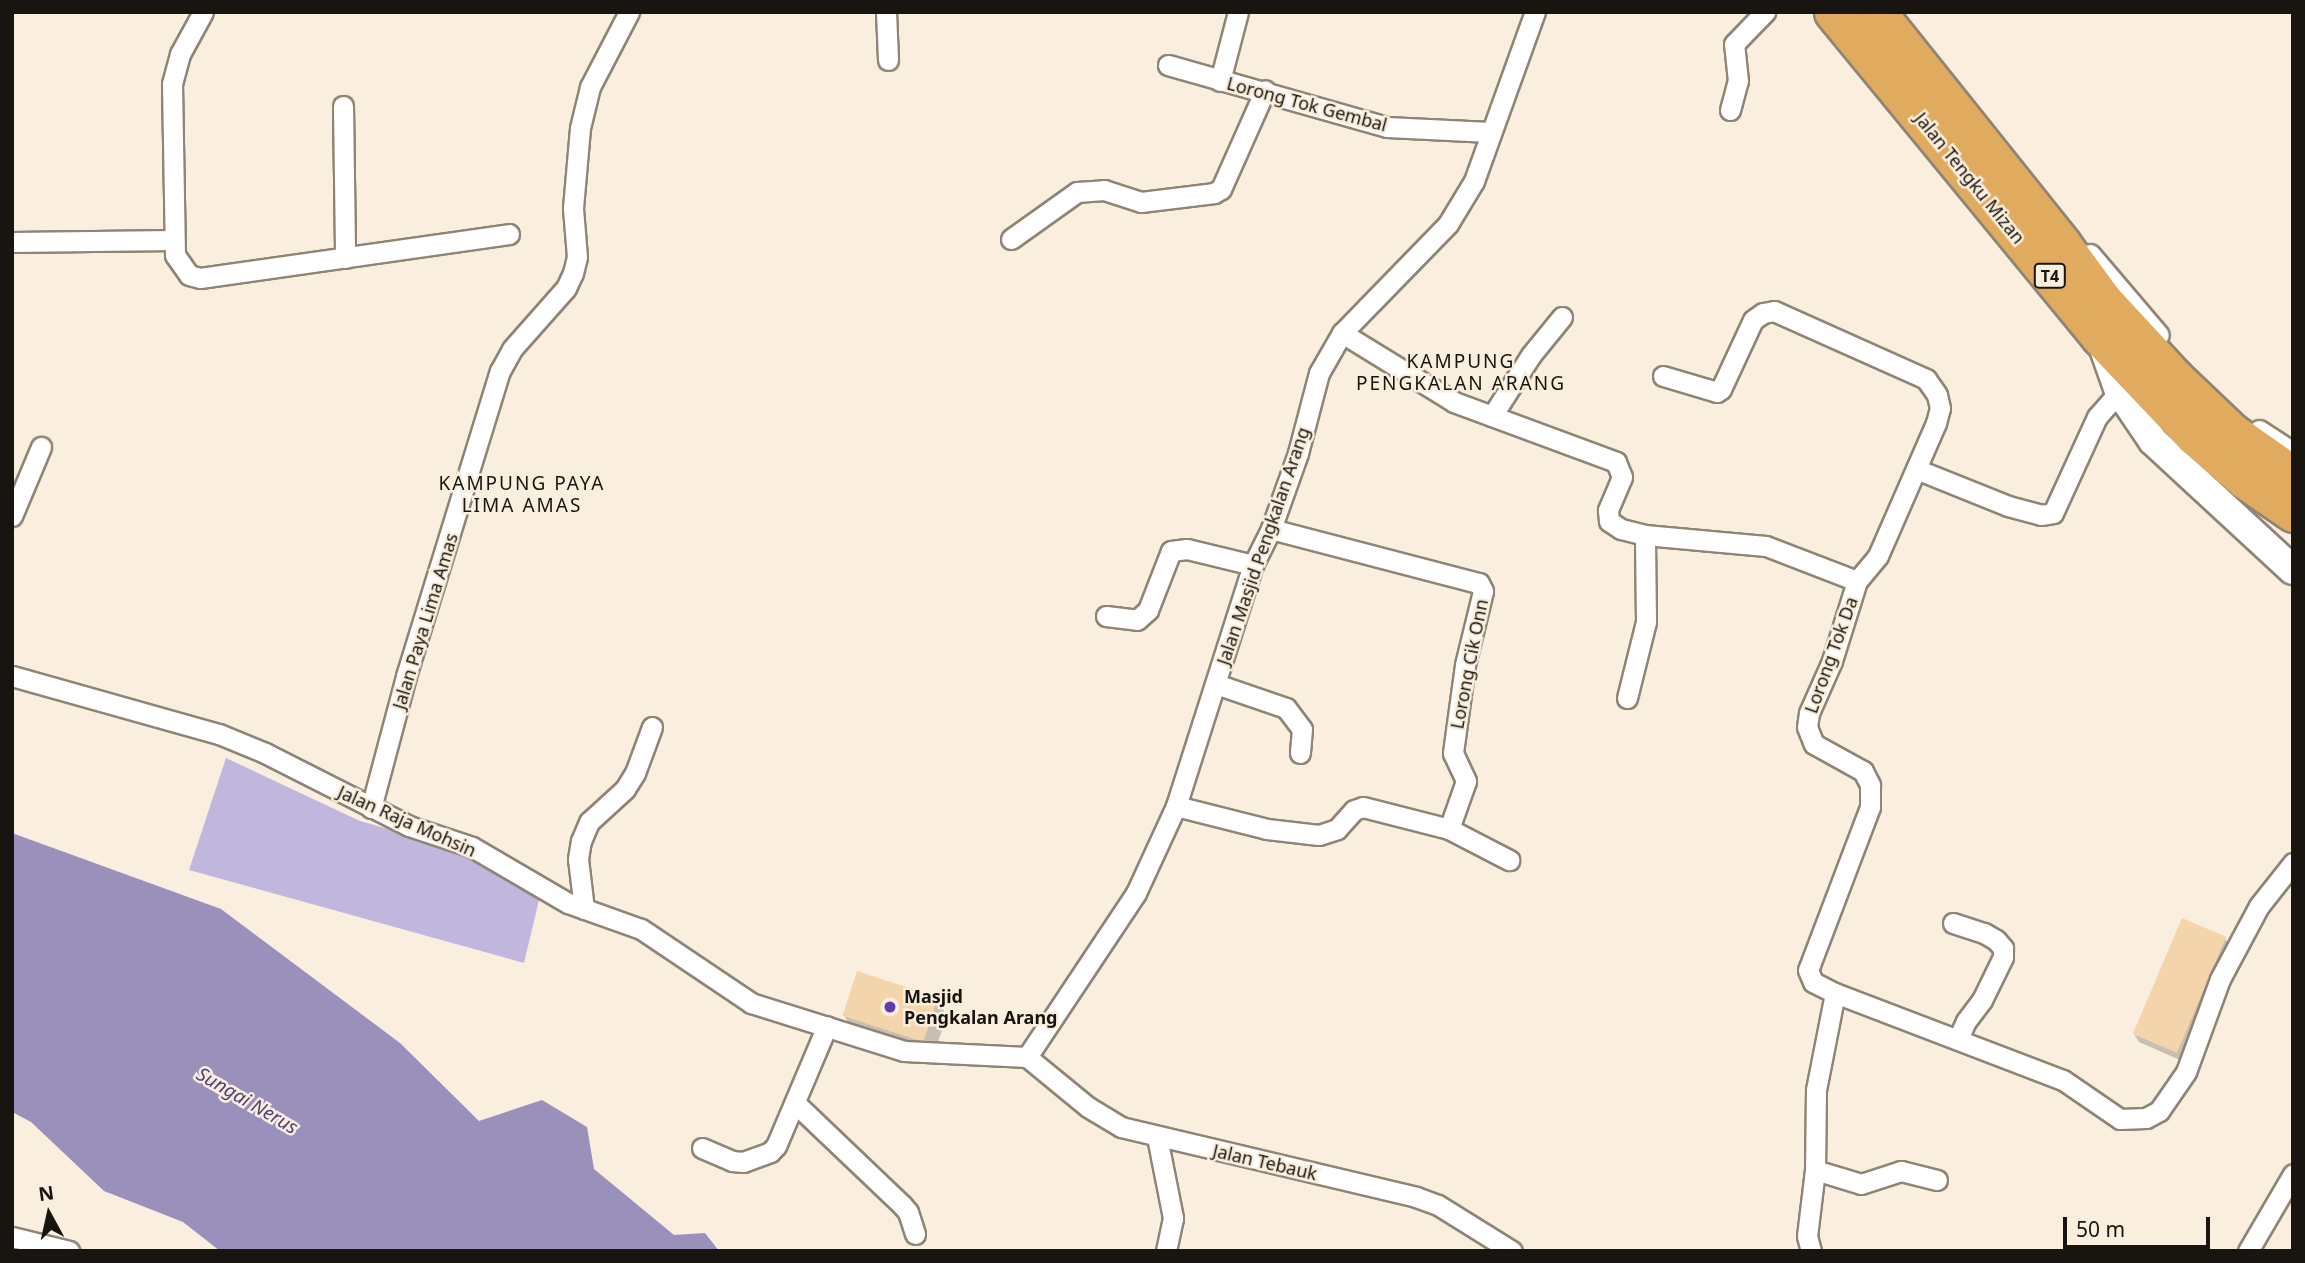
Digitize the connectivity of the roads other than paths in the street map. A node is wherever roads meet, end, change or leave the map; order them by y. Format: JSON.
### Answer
{"nodes":[{"id":1,"x":203,"y":12,"type":"edge"},
{"id":2,"x":629,"y":12,"type":"edge"},
{"id":3,"x":886,"y":12,"type":"edge"},
{"id":4,"x":1238,"y":12,"type":"edge"},
{"id":5,"x":1535,"y":12,"type":"edge"},
{"id":6,"x":1765,"y":12,"type":"edge"},
{"id":7,"x":1833,"y":12,"type":"edge"},
{"id":8,"x":1877,"y":12,"type":"edge"},
{"id":9,"x":1897,"y":12,"type":"edge"},
{"id":10,"x":888,"y":60,"type":"dead end"},
{"id":11,"x":1168,"y":65,"type":"dead end"},
{"id":12,"x":1220,"y":81,"type":"junction"},
{"id":13,"x":1265,"y":90,"type":"junction"},
{"id":14,"x":343,"y":106,"type":"dead end"},
{"id":15,"x":1730,"y":110,"type":"dead end"},
{"id":16,"x":1490,"y":132,"type":"junction"},
{"id":17,"x":509,"y":234,"type":"dead end"},
{"id":18,"x":1011,"y":239,"type":"dead end"},
{"id":19,"x":174,"y":240,"type":"junction"},
{"id":20,"x":12,"y":242,"type":"edge"},
{"id":21,"x":345,"y":258,"type":"junction"},
{"id":22,"x":1562,"y":317,"type":"dead end"},
{"id":23,"x":1342,"y":333,"type":"junction"},
{"id":24,"x":1663,"y":376,"type":"dead end"},
{"id":25,"x":2127,"y":383,"type":"junction"},
{"id":26,"x":1492,"y":416,"type":"junction"},
{"id":27,"x":41,"y":447,"type":"dead end"},
{"id":28,"x":2293,"y":452,"type":"edge"},
{"id":29,"x":1916,"y":469,"type":"junction"},
{"id":30,"x":2293,"y":475,"type":"edge"},
{"id":31,"x":2293,"y":513,"type":"edge"},
{"id":32,"x":12,"y":516,"type":"edge"},
{"id":33,"x":1271,"y":529,"type":"junction"},
{"id":34,"x":1645,"y":535,"type":"junction"},
{"id":35,"x":1253,"y":565,"type":"junction"},
{"id":36,"x":2293,"y":570,"type":"edge"},
{"id":37,"x":1857,"y":581,"type":"junction"},
{"id":38,"x":1106,"y":615,"type":"dead end"},
{"id":39,"x":12,"y":676,"type":"edge"},
{"id":40,"x":1216,"y":684,"type":"junction"},
{"id":41,"x":1627,"y":698,"type":"dead end"},
{"id":42,"x":653,"y":727,"type":"dead end"},
{"id":43,"x":1300,"y":753,"type":"dead end"},
{"id":44,"x":1176,"y":806,"type":"junction"},
{"id":45,"x":371,"y":808,"type":"junction"},
{"id":46,"x":1449,"y":829,"type":"junction"},
{"id":47,"x":1509,"y":860,"type":"dead end"},
{"id":48,"x":2293,"y":863,"type":"edge"},
{"id":49,"x":584,"y":909,"type":"junction"},
{"id":50,"x":1953,"y":923,"type":"dead end"},
{"id":51,"x":1835,"y":993,"type":"junction"},
{"id":52,"x":827,"y":1027,"type":"junction"},
{"id":53,"x":1958,"y":1040,"type":"junction"},
{"id":54,"x":1027,"y":1057,"type":"junction"},
{"id":55,"x":795,"y":1103,"type":"junction"},
{"id":56,"x":1157,"y":1137,"type":"junction"},
{"id":57,"x":702,"y":1148,"type":"dead end"},
{"id":58,"x":1815,"y":1170,"type":"junction"},
{"id":59,"x":2293,"y":1174,"type":"edge"},
{"id":60,"x":1937,"y":1180,"type":"dead end"},
{"id":61,"x":915,"y":1234,"type":"dead end"},
{"id":62,"x":12,"y":1237,"type":"edge"},
{"id":63,"x":69,"y":1251,"type":"edge"},
{"id":64,"x":1166,"y":1251,"type":"edge"},
{"id":65,"x":1512,"y":1251,"type":"edge"},
{"id":66,"x":1811,"y":1251,"type":"edge"},
{"id":67,"x":2248,"y":1251,"type":"edge"}],
"edges":[{"from":1,"to":19,"type":"street"},
{"from":2,"to":45,"type":"street","name":"Jalan Paya Lima Amas"},
{"from":3,"to":10,"type":"street"},
{"from":4,"to":12,"type":"street"},
{"from":5,"to":16,"type":"street","name":"Jalan Masjid Pengkalan Arang"},
{"from":6,"to":15,"type":"street"},
{"from":7,"to":25,"type":"highway","name":"Jalan Tengku Mizan","number":"T4"},
{"from":8,"to":30,"type":"highway","name":"Jalan Tengku Mizan","number":"T4"},
{"from":9,"to":28,"type":"street"},
{"from":11,"to":12,"type":"street","name":"Lorong Tok Gembal"},
{"from":12,"to":13,"type":"street","name":"Lorong Tok Gembal"},
{"from":13,"to":16,"type":"street","name":"Lorong Tok Gembal"},
{"from":13,"to":18,"type":"street"},
{"from":14,"to":21,"type":"street"},
{"from":16,"to":23,"type":"street","name":"Jalan Masjid Pengkalan Arang"},
{"from":17,"to":21,"type":"street"},
{"from":19,"to":20,"type":"street"},
{"from":19,"to":21,"type":"street"},
{"from":22,"to":26,"type":"street"},
{"from":23,"to":26,"type":"street","name":"Lorong Tok Da"},
{"from":23,"to":33,"type":"street","name":"Jalan Masjid Pengkalan Arang"},
{"from":24,"to":29,"type":"street"},
{"from":25,"to":29,"type":"street"},
{"from":25,"to":31,"type":"highway","name":"Jalan Tengku Mizan","number":"T4"},
{"from":25,"to":36,"type":"street"},
{"from":26,"to":34,"type":"street","name":"Lorong Tok Da"},
{"from":27,"to":32,"type":"street"},
{"from":29,"to":37,"type":"street"},
{"from":33,"to":35,"type":"street","name":"Jalan Masjid Pengkalan Arang"},
{"from":33,"to":46,"type":"street","name":"Lorong Cik Onn"},
{"from":34,"to":37,"type":"street","name":"Lorong Tok Da"},
{"from":34,"to":41,"type":"street"},
{"from":35,"to":38,"type":"street"},
{"from":35,"to":40,"type":"street","name":"Jalan Masjid Pengkalan Arang"},
{"from":37,"to":51,"type":"street","name":"Lorong Tok Da"},
{"from":39,"to":45,"type":"street","name":"Jalan Raja Mohsin"},
{"from":40,"to":43,"type":"street"},
{"from":40,"to":44,"type":"street","name":"Jalan Masjid Pengkalan Arang"},
{"from":42,"to":49,"type":"street"},
{"from":44,"to":46,"type":"street"},
{"from":44,"to":54,"type":"street","name":"Jalan Masjid Pengkalan Arang"},
{"from":45,"to":49,"type":"street","name":"Jalan Raja Mohsin"},
{"from":46,"to":47,"type":"street"},
{"from":48,"to":53,"type":"street","name":"Lorong Tok Da"},
{"from":49,"to":52,"type":"street","name":"Jalan Raja Mohsin"},
{"from":50,"to":53,"type":"street"},
{"from":51,"to":53,"type":"street","name":"Lorong Tok Da"},
{"from":51,"to":58,"type":"street"},
{"from":52,"to":54,"type":"street","name":"Jalan Raja Mohsin"},
{"from":52,"to":55,"type":"street"},
{"from":54,"to":56,"type":"street","name":"Jalan Tebauk"},
{"from":55,"to":57,"type":"street"},
{"from":55,"to":61,"type":"street"},
{"from":56,"to":64,"type":"street"},
{"from":56,"to":65,"type":"street","name":"Jalan Tebauk"},
{"from":58,"to":60,"type":"street"},
{"from":58,"to":66,"type":"street"},
{"from":59,"to":67,"type":"street"},
{"from":62,"to":63,"type":"street"}]}
